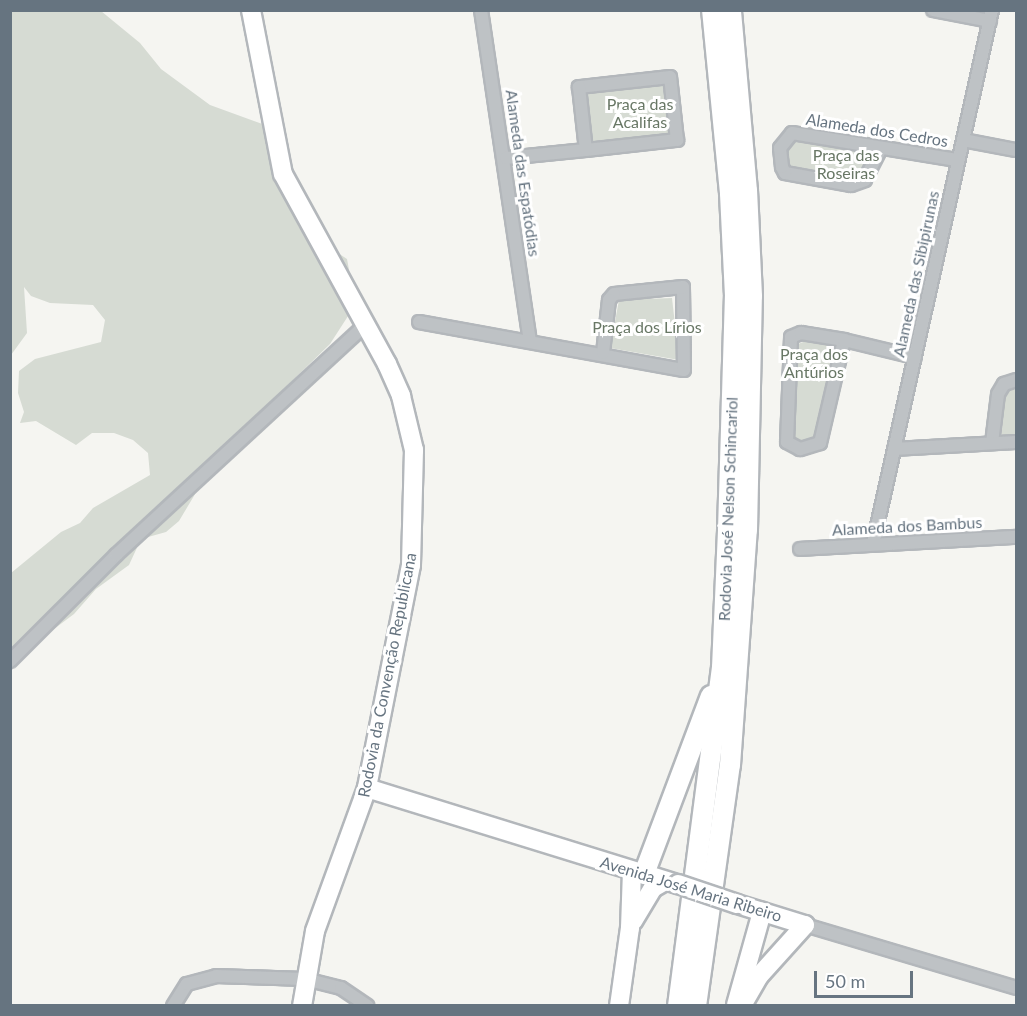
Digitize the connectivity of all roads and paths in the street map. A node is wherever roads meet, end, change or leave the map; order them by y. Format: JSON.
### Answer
{"nodes":[{"id":1,"x":251,"y":10,"type":"edge"},
{"id":2,"x":481,"y":10,"type":"edge"},
{"id":3,"x":712,"y":10,"type":"edge"},
{"id":4,"x":732,"y":10,"type":"edge"},
{"id":5,"x":933,"y":10,"type":"edge"},
{"id":6,"x":991,"y":16,"type":"edge"},
{"id":7,"x":963,"y":140,"type":"junction"},
{"id":8,"x":881,"y":148,"type":"junction"},
{"id":9,"x":586,"y":150,"type":"junction"},
{"id":10,"x":1017,"y":150,"type":"edge"},
{"id":11,"x":506,"y":158,"type":"junction"},
{"id":12,"x":957,"y":160,"type":"junction"},
{"id":13,"x":420,"y":322,"type":"dead end"},
{"id":14,"x":367,"y":323,"type":"junction"},
{"id":15,"x":844,"y":340,"type":"junction"},
{"id":16,"x":530,"y":341,"type":"junction"},
{"id":17,"x":603,"y":353,"type":"junction"},
{"id":18,"x":915,"y":357,"type":"junction"},
{"id":19,"x":1017,"y":380,"type":"edge"},
{"id":20,"x":1017,"y":442,"type":"edge"},
{"id":21,"x":992,"y":443,"type":"junction"},
{"id":22,"x":894,"y":449,"type":"junction"},
{"id":23,"x":1017,"y":537,"type":"edge"},
{"id":24,"x":873,"y":544,"type":"junction"},
{"id":25,"x":800,"y":549,"type":"dead end"},
{"id":26,"x":10,"y":661,"type":"edge"},
{"id":27,"x":722,"y":668,"type":"junction"},
{"id":28,"x":367,"y":788,"type":"junction"},
{"id":29,"x":638,"y":873,"type":"junction"},
{"id":30,"x":671,"y":883,"type":"junction"},
{"id":31,"x":762,"y":912,"type":"junction"},
{"id":32,"x":805,"y":925,"type":"junction"},
{"id":33,"x":630,"y":928,"type":"junction"},
{"id":34,"x":305,"y":979,"type":"junction"},
{"id":35,"x":1017,"y":988,"type":"edge"},
{"id":36,"x":173,"y":1005,"type":"edge"},
{"id":37,"x":302,"y":1005,"type":"edge"},
{"id":38,"x":368,"y":1005,"type":"edge"},
{"id":39,"x":619,"y":1005,"type":"edge"},
{"id":40,"x":678,"y":1005,"type":"edge"},
{"id":41,"x":696,"y":1005,"type":"edge"},
{"id":42,"x":735,"y":1005,"type":"edge"},
{"id":43,"x":742,"y":1005,"type":"edge"}],
"edges":[{"from":1,"to":14,"type":"main road","name":"Rodovia da Convenção Republicana"},
{"from":2,"to":11,"type":"street","name":"Alameda das Espatódias"},
{"from":3,"to":27,"type":"main road","name":"Rodovia José Nelson Schincariol"},
{"from":4,"to":41,"type":"main road","name":"Rodovia José Nelson Schincariol"},
{"from":5,"to":6,"type":"street"},
{"from":6,"to":7,"type":"street","name":"Alameda das Sibipirunas"},
{"from":7,"to":10,"type":"street"},
{"from":7,"to":12,"type":"street","name":"Alameda das Sibipirunas"},
{"from":8,"to":8,"type":"street","name":"Alameda dos Cedros"},
{"from":8,"to":12,"type":"street","name":"Alameda dos Cedros"},
{"from":9,"to":9,"type":"street"},
{"from":9,"to":11,"type":"street"},
{"from":11,"to":16,"type":"street","name":"Alameda das Espatódias"},
{"from":12,"to":18,"type":"street","name":"Alameda das Sibipirunas"},
{"from":13,"to":16,"type":"street"},
{"from":14,"to":26,"type":"street"},
{"from":14,"to":28,"type":"main road","name":"Rodovia da Convenção Republicana"},
{"from":15,"to":15,"type":"street"},
{"from":15,"to":18,"type":"street"},
{"from":16,"to":17,"type":"street"},
{"from":17,"to":17,"type":"street"},
{"from":18,"to":22,"type":"street","name":"Alameda das Sibipirunas"},
{"from":19,"to":21,"type":"street"},
{"from":20,"to":21,"type":"street"},
{"from":21,"to":22,"type":"street"},
{"from":22,"to":24,"type":"street","name":"Alameda das Sibipirunas"},
{"from":23,"to":24,"type":"street","name":"Alameda dos Bambus"},
{"from":24,"to":25,"type":"street","name":"Alameda dos Bambus"},
{"from":27,"to":29,"type":"main road"},
{"from":27,"to":40,"type":"main road","name":"Rodovia José Nelson Schincariol"},
{"from":28,"to":29,"type":"main road","name":"Avenida José Maria Ribeiro"},
{"from":28,"to":34,"type":"main road","name":"Rodovia da Convenção Republicana"},
{"from":29,"to":30,"type":"main road","name":"Avenida José Maria Ribeiro"},
{"from":29,"to":33,"type":"main road"},
{"from":30,"to":31,"type":"main road","name":"Avenida José Maria Ribeiro","bridge":true},
{"from":30,"to":33,"type":"main road"},
{"from":31,"to":32,"type":"main road","name":"Avenida José Maria Ribeiro"},
{"from":31,"to":42,"type":"main road"},
{"from":32,"to":35,"type":"street","name":"Avenida José Maria Ribeiro"},
{"from":32,"to":43,"type":"main road"},
{"from":33,"to":39,"type":"main road"},
{"from":34,"to":36,"type":"street"},
{"from":34,"to":37,"type":"main road","name":"Rodovia da Convenção Republicana"},
{"from":34,"to":38,"type":"street"}]}
